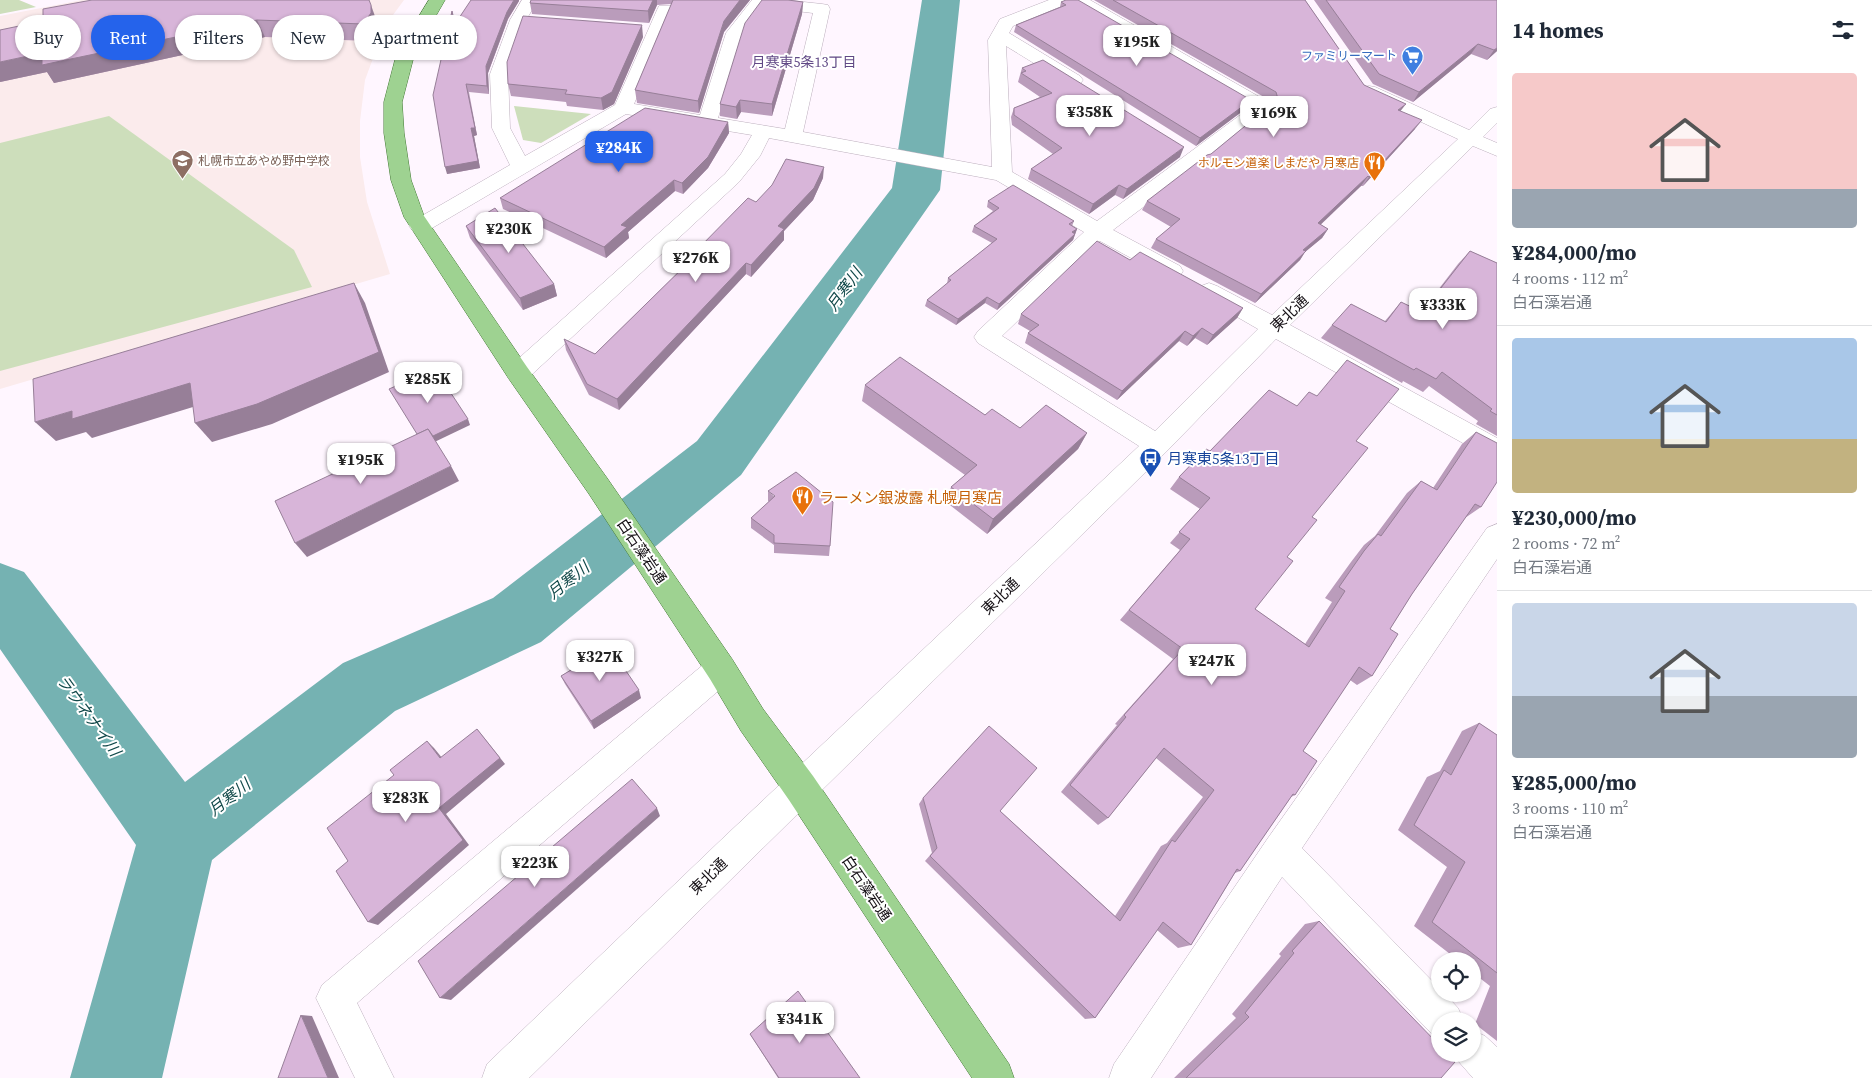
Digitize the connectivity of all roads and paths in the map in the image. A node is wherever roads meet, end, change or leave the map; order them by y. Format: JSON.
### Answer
{"nodes":[{"id":1,"x":437,"y":0,"type":"edge"},
{"id":2,"x":530,"y":0,"type":"edge"},
{"id":3,"x":1063,"y":0,"type":"edge"},
{"id":4,"x":1078,"y":0,"type":"edge"},
{"id":5,"x":665,"y":10,"type":"dead end"},
{"id":6,"x":518,"y":20,"type":"junction"},
{"id":7,"x":538,"y":22,"type":"edge"},
{"id":8,"x":636,"y":30,"type":"edge"},
{"id":9,"x":656,"y":31,"type":"junction"},
{"id":10,"x":999,"y":34,"type":"junction"},
{"id":11,"x":1360,"y":81,"type":"edge"},
{"id":12,"x":1090,"y":91,"type":"edge"},
{"id":13,"x":623,"y":108,"type":"junction"},
{"id":14,"x":1497,"y":112,"type":"edge"},
{"id":15,"x":707,"y":123,"type":"junction"},
{"id":16,"x":763,"y":132,"type":"junction"},
{"id":17,"x":793,"y":136,"type":"junction"},
{"id":18,"x":1484,"y":144,"type":"edge"},
{"id":19,"x":521,"y":166,"type":"junction"},
{"id":20,"x":1002,"y":175,"type":"junction"},
{"id":21,"x":420,"y":226,"type":"junction"},
{"id":22,"x":1098,"y":232,"type":"junction"},
{"id":23,"x":1275,"y":326,"type":"junction"},
{"id":24,"x":518,"y":373,"type":"junction"},
{"id":25,"x":1157,"y":445,"type":"junction"},
{"id":26,"x":1497,"y":450,"type":"edge"},
{"id":27,"x":1497,"y":536,"type":"edge"},
{"id":28,"x":721,"y":669,"type":"junction"},
{"id":29,"x":801,"y":788,"type":"junction"},
{"id":30,"x":1280,"y":850,"type":"junction"},
{"id":31,"x":1436,"y":1012,"type":"edge"},
{"id":32,"x":1481,"y":1058,"type":"edge"},
{"id":33,"x":1497,"y":1075,"type":"edge"},
{"id":34,"x":375,"y":1078,"type":"edge"},
{"id":35,"x":501,"y":1078,"type":"edge"},
{"id":36,"x":995,"y":1078,"type":"edge"},
{"id":37,"x":1128,"y":1078,"type":"edge"}],
"edges":[{"from":1,"to":21,"type":"main road","name":"白石藻岩通"},
{"from":2,"to":6,"type":"street"},
{"from":3,"to":10,"type":"street"},
{"from":4,"to":22,"type":"street"},
{"from":5,"to":9,"type":"street"},
{"from":6,"to":7,"type":"street"},
{"from":6,"to":19,"type":"street"},
{"from":8,"to":9,"type":"street"},
{"from":9,"to":13,"type":"street"},
{"from":10,"to":12,"type":"street"},
{"from":10,"to":20,"type":"street"},
{"from":11,"to":18,"type":"street"},
{"from":13,"to":15,"type":"street"},
{"from":13,"to":19,"type":"street"},
{"from":14,"to":18,"type":"street","name":"東北通"},
{"from":15,"to":16,"type":"street"},
{"from":15,"to":17,"type":"street"},
{"from":16,"to":17,"type":"street"},
{"from":16,"to":24,"type":"street"},
{"from":17,"to":20,"type":"street"},
{"from":18,"to":23,"type":"street","name":"東北通"},
{"from":19,"to":21,"type":"street"},
{"from":20,"to":22,"type":"street"},
{"from":21,"to":24,"type":"main road","name":"白石藻岩通"},
{"from":22,"to":23,"type":"street"},
{"from":22,"to":25,"type":"street"},
{"from":23,"to":25,"type":"street","name":"東北通"},
{"from":23,"to":26,"type":"street"},
{"from":24,"to":28,"type":"main road","name":"白石藻岩通"},
{"from":25,"to":29,"type":"street","name":"東北通"},
{"from":27,"to":30,"type":"street"},
{"from":28,"to":29,"type":"main road","name":"白石藻岩通"},
{"from":28,"to":34,"type":"street"},
{"from":29,"to":35,"type":"street","name":"東北通"},
{"from":29,"to":36,"type":"main road","name":"白石藻岩通"},
{"from":30,"to":31,"type":"street"},
{"from":30,"to":37,"type":"street"},
{"from":32,"to":33,"type":"street"}]}
